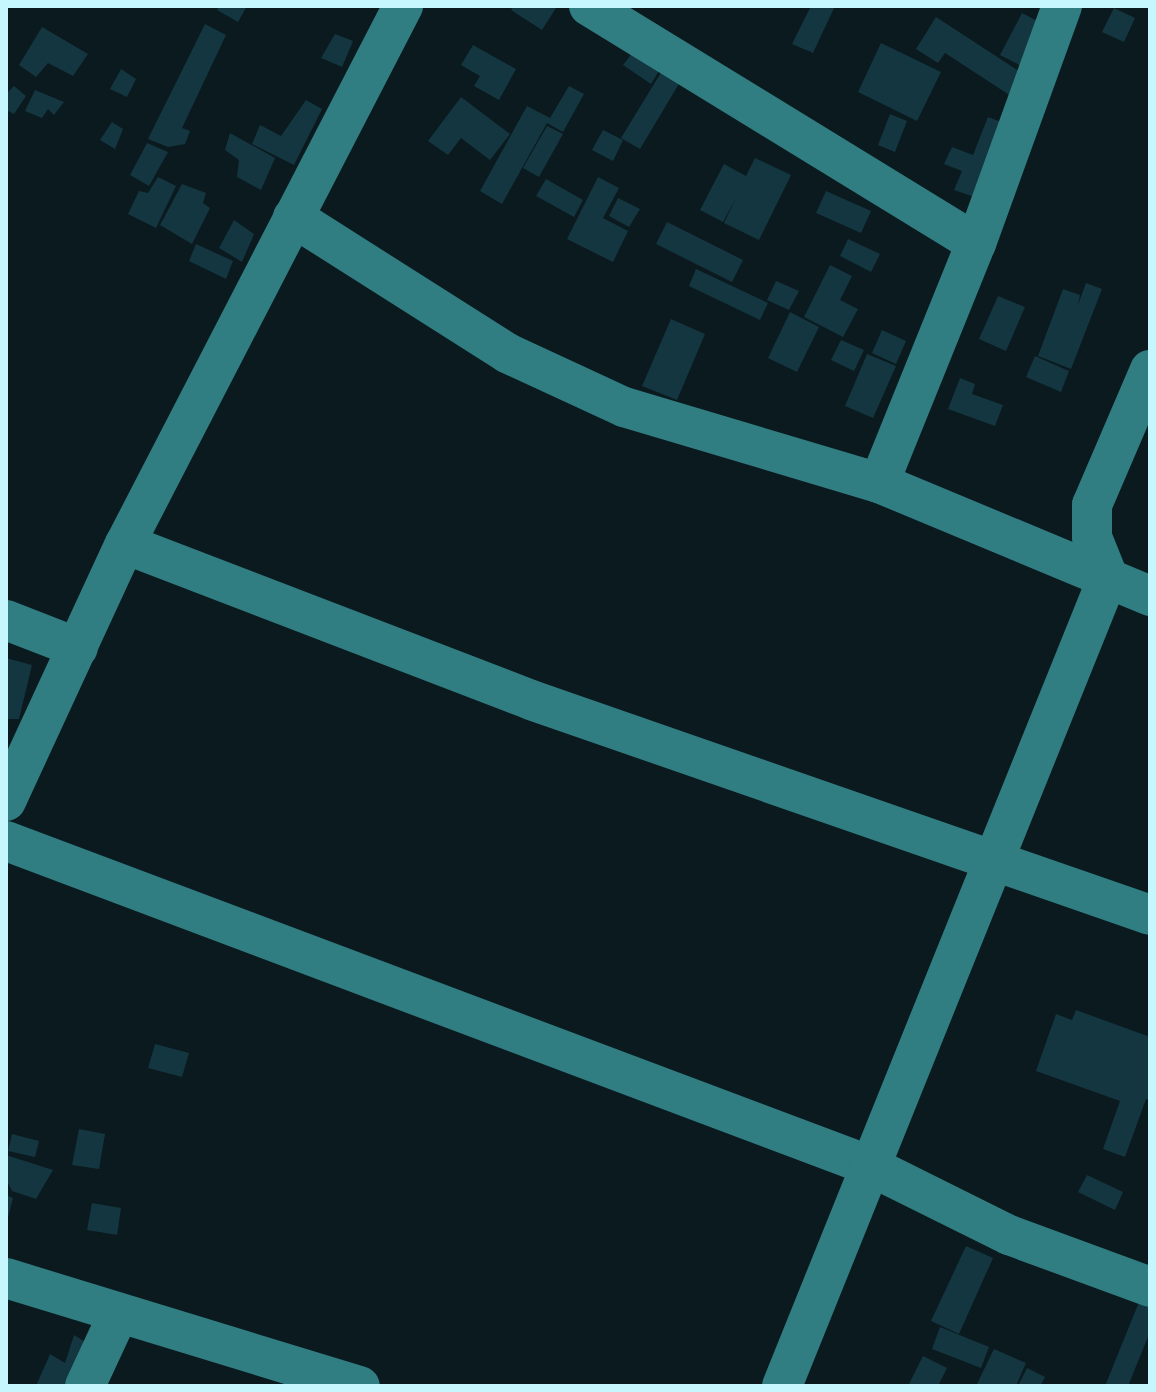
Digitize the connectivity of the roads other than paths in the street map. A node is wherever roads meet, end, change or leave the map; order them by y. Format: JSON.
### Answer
{"nodes":[{"id":1,"x":403,"y":6,"type":"edge"},
{"id":2,"x":589,"y":6,"type":"edge"},
{"id":3,"x":1062,"y":6,"type":"edge"},
{"id":4,"x":293,"y":217,"type":"junction"},
{"id":5,"x":976,"y":243,"type":"junction"},
{"id":6,"x":1150,"y":370,"type":"edge"},
{"id":7,"x":879,"y":483,"type":"junction"},
{"id":8,"x":125,"y":544,"type":"junction"},
{"id":9,"x":1108,"y":577,"type":"junction"},
{"id":10,"x":1150,"y":596,"type":"edge"},
{"id":11,"x":6,"y":620,"type":"edge"},
{"id":12,"x":78,"y":648,"type":"junction"},
{"id":13,"x":6,"y":801,"type":"edge"},
{"id":14,"x":6,"y":841,"type":"edge"},
{"id":15,"x":992,"y":860,"type":"junction"},
{"id":16,"x":1150,"y":915,"type":"edge"},
{"id":17,"x":868,"y":1165,"type":"junction"},
{"id":18,"x":6,"y":1278,"type":"edge"},
{"id":19,"x":1150,"y":1287,"type":"edge"},
{"id":20,"x":118,"y":1315,"type":"junction"},
{"id":21,"x":85,"y":1386,"type":"edge"},
{"id":22,"x":360,"y":1386,"type":"edge"},
{"id":23,"x":782,"y":1386,"type":"edge"}],
"edges":[{"from":1,"to":4,"type":"street"},
{"from":2,"to":5,"type":"street"},
{"from":3,"to":5,"type":"street"},
{"from":4,"to":7,"type":"street"},
{"from":4,"to":8,"type":"street"},
{"from":5,"to":7,"type":"street"},
{"from":6,"to":9,"type":"street"},
{"from":7,"to":9,"type":"street"},
{"from":8,"to":12,"type":"street"},
{"from":8,"to":15,"type":"street"},
{"from":9,"to":10,"type":"street"},
{"from":9,"to":15,"type":"street"},
{"from":11,"to":12,"type":"street"},
{"from":12,"to":13,"type":"street"},
{"from":14,"to":17,"type":"street"},
{"from":15,"to":16,"type":"street"},
{"from":15,"to":17,"type":"street"},
{"from":17,"to":19,"type":"street"},
{"from":17,"to":23,"type":"street"},
{"from":18,"to":20,"type":"street"},
{"from":20,"to":21,"type":"street"},
{"from":20,"to":22,"type":"street"}]}
